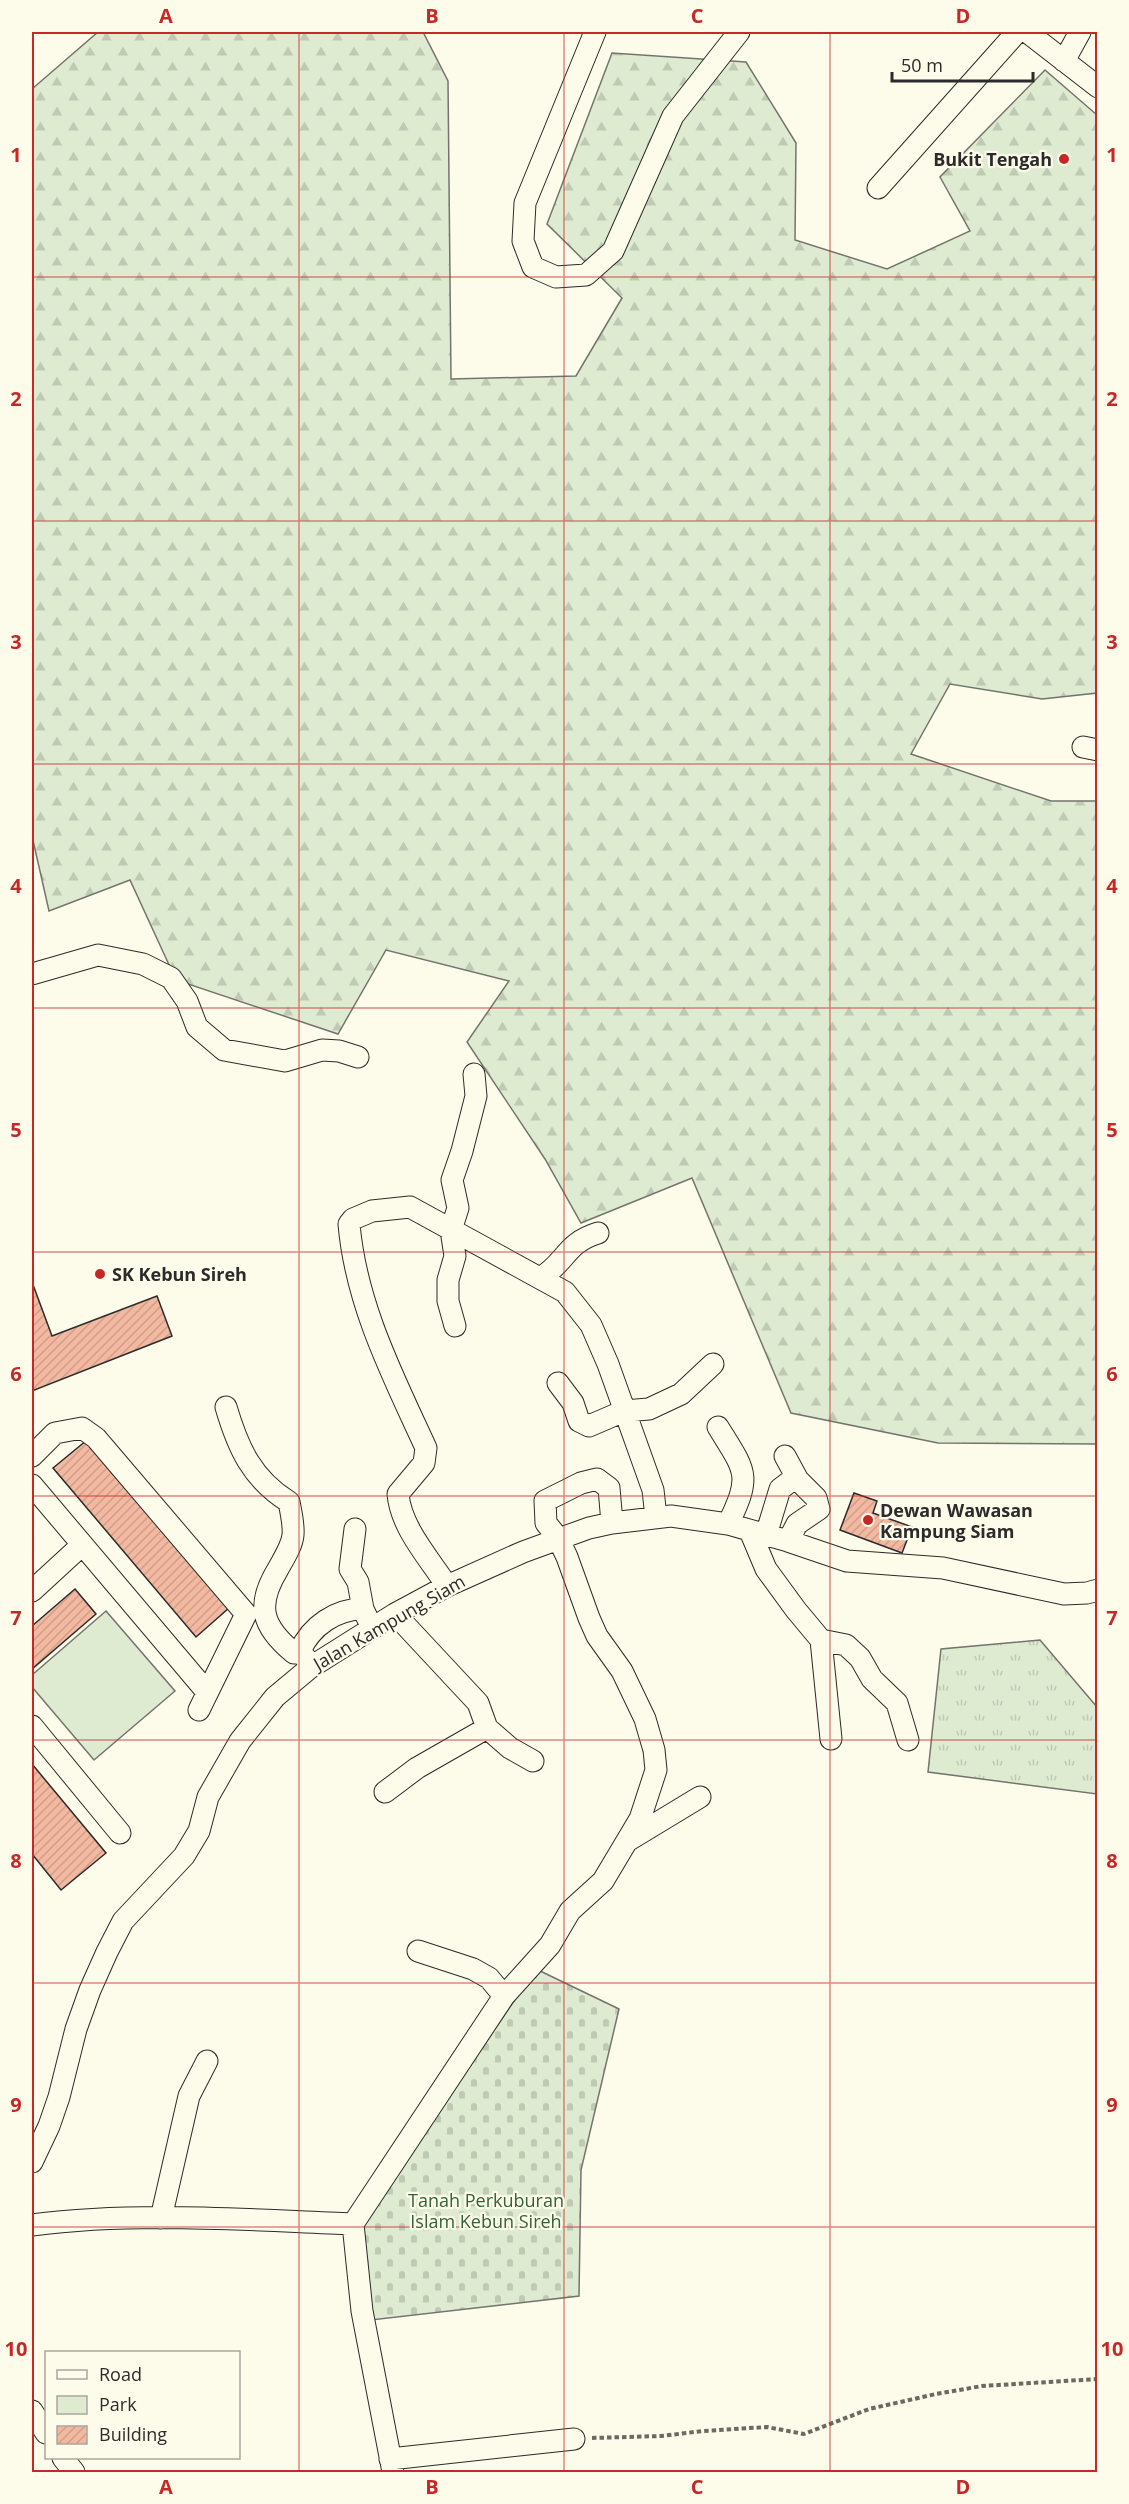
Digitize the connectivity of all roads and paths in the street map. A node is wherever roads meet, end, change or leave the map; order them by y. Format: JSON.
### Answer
{"nodes":[{"id":1,"x":595,"y":32,"type":"edge"},
{"id":2,"x":739,"y":32,"type":"edge"},
{"id":3,"x":1017,"y":32,"type":"edge"},
{"id":4,"x":1027,"y":32,"type":"edge"},
{"id":5,"x":1080,"y":32,"type":"edge"},
{"id":6,"x":1064,"y":60,"type":"junction"},
{"id":7,"x":1098,"y":87,"type":"edge"},
{"id":8,"x":878,"y":188,"type":"dead end"},
{"id":9,"x":32,"y":974,"type":"edge"},
{"id":10,"x":358,"y":1057,"type":"dead end"},
{"id":11,"x":474,"y":1074,"type":"dead end"},
{"id":12,"x":451,"y":1230,"type":"junction"},
{"id":13,"x":598,"y":1233,"type":"dead end"},
{"id":14,"x":540,"y":1278,"type":"junction"},
{"id":15,"x":455,"y":1326,"type":"dead end"},
{"id":16,"x":713,"y":1364,"type":"dead end"},
{"id":17,"x":558,"y":1383,"type":"dead end"},
{"id":18,"x":226,"y":1407,"type":"dead end"},
{"id":19,"x":624,"y":1411,"type":"junction"},
{"id":20,"x":718,"y":1427,"type":"dead end"},
{"id":21,"x":32,"y":1456,"type":"edge"},
{"id":22,"x":785,"y":1456,"type":"dead end"},
{"id":23,"x":798,"y":1480,"type":"junction"},
{"id":24,"x":32,"y":1485,"type":"edge"},
{"id":25,"x":656,"y":1517,"type":"junction"},
{"id":26,"x":612,"y":1523,"type":"junction"},
{"id":27,"x":728,"y":1524,"type":"junction"},
{"id":28,"x":355,"y":1529,"type":"dead end"},
{"id":29,"x":758,"y":1533,"type":"junction"},
{"id":30,"x":558,"y":1538,"type":"junction"},
{"id":31,"x":788,"y":1541,"type":"junction"},
{"id":32,"x":82,"y":1545,"type":"junction"},
{"id":33,"x":447,"y":1586,"type":"junction"},
{"id":34,"x":1098,"y":1590,"type":"edge"},
{"id":35,"x":32,"y":1591,"type":"edge"},
{"id":36,"x":395,"y":1614,"type":"junction"},
{"id":37,"x":367,"y":1618,"type":"junction"},
{"id":38,"x":821,"y":1640,"type":"junction"},
{"id":39,"x":305,"y":1659,"type":"junction"},
{"id":40,"x":32,"y":1726,"type":"edge"},
{"id":41,"x":487,"y":1728,"type":"junction"},
{"id":42,"x":831,"y":1739,"type":"dead end"},
{"id":43,"x":908,"y":1740,"type":"dead end"},
{"id":44,"x":533,"y":1761,"type":"dead end"},
{"id":45,"x":385,"y":1792,"type":"dead end"},
{"id":46,"x":700,"y":1797,"type":"dead end"},
{"id":47,"x":120,"y":1833,"type":"dead end"},
{"id":48,"x":629,"y":1840,"type":"junction"},
{"id":49,"x":418,"y":1951,"type":"dead end"},
{"id":50,"x":504,"y":1996,"type":"junction"},
{"id":51,"x":207,"y":2061,"type":"dead end"},
{"id":52,"x":32,"y":2162,"type":"edge"},
{"id":53,"x":161,"y":2217,"type":"junction"},
{"id":54,"x":353,"y":2224,"type":"junction"},
{"id":55,"x":32,"y":2225,"type":"edge"},
{"id":56,"x":1098,"y":2379,"type":"edge"},
{"id":57,"x":32,"y":2411,"type":"edge"},
{"id":58,"x":45,"y":2431,"type":"edge"},
{"id":59,"x":574,"y":2439,"type":"joint"},
{"id":60,"x":64,"y":2459,"type":"edge"},
{"id":61,"x":391,"y":2466,"type":"edge"},
{"id":62,"x":74,"y":2472,"type":"edge"}],
"edges":[{"from":1,"to":2,"type":"street"},
{"from":3,"to":8,"type":"street"},
{"from":4,"to":6,"type":"street"},
{"from":5,"to":6,"type":"street"},
{"from":6,"to":7,"type":"street"},
{"from":9,"to":10,"type":"street"},
{"from":11,"to":12,"type":"street"},
{"from":12,"to":14,"type":"street"},
{"from":12,"to":15,"type":"street"},
{"from":12,"to":33,"type":"street"},
{"from":13,"to":14,"type":"street"},
{"from":14,"to":19,"type":"street"},
{"from":16,"to":19,"type":"street"},
{"from":17,"to":19,"type":"street"},
{"from":18,"to":39,"type":"street"},
{"from":19,"to":25,"type":"street"},
{"from":20,"to":27,"type":"street"},
{"from":21,"to":32,"type":"street"},
{"from":22,"to":23,"type":"street"},
{"from":23,"to":29,"type":"street"},
{"from":23,"to":31,"type":"street"},
{"from":24,"to":32,"type":"street"},
{"from":25,"to":26,"type":"street","name":"Jalan Kampung Siam"},
{"from":25,"to":27,"type":"street","name":"Jalan Kampung Siam"},
{"from":26,"to":30,"type":"street","name":"Jalan Kampung Siam"},
{"from":26,"to":30,"type":"street"},
{"from":27,"to":29,"type":"street","name":"Jalan Kampung Siam"},
{"from":28,"to":37,"type":"street"},
{"from":29,"to":31,"type":"street","name":"Jalan Kampung Siam"},
{"from":29,"to":38,"type":"street"},
{"from":30,"to":33,"type":"street","name":"Jalan Kampung Siam"},
{"from":30,"to":48,"type":"street"},
{"from":31,"to":34,"type":"street","name":"Jalan Kampung Siam"},
{"from":32,"to":35,"type":"street"},
{"from":33,"to":36,"type":"street","name":"Jalan Kampung Siam"},
{"from":36,"to":37,"type":"street","name":"Jalan Kampung Siam"},
{"from":36,"to":41,"type":"street"},
{"from":37,"to":39,"type":"street","name":"Jalan Kampung Siam"},
{"from":37,"to":39,"type":"street"},
{"from":38,"to":42,"type":"street"},
{"from":38,"to":43,"type":"street"},
{"from":39,"to":52,"type":"street","name":"Jalan Kampung Siam"},
{"from":40,"to":47,"type":"street"},
{"from":41,"to":44,"type":"street"},
{"from":41,"to":45,"type":"street"},
{"from":46,"to":48,"type":"street"},
{"from":48,"to":50,"type":"street"},
{"from":49,"to":50,"type":"street"},
{"from":50,"to":54,"type":"street"},
{"from":51,"to":53,"type":"street"},
{"from":53,"to":54,"type":"street"},
{"from":53,"to":55,"type":"street"},
{"from":54,"to":61,"type":"street"},
{"from":56,"to":59,"type":"path"},
{"from":57,"to":58,"type":"street"},
{"from":59,"to":61,"type":"street"},
{"from":60,"to":62,"type":"street"}]}
